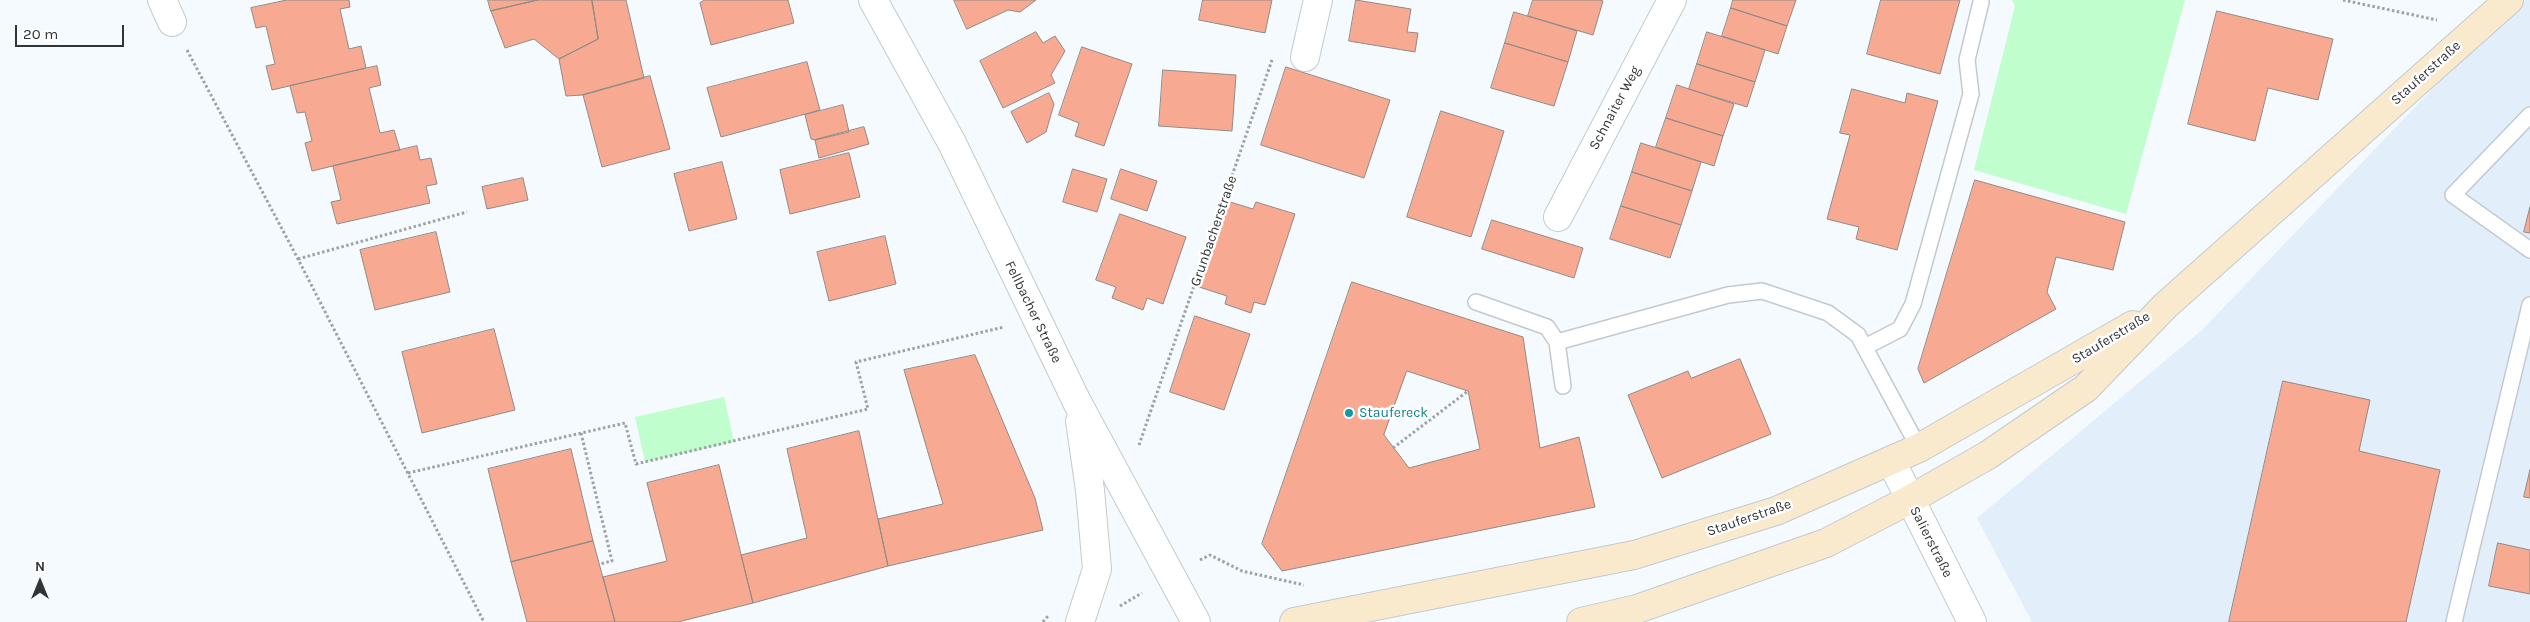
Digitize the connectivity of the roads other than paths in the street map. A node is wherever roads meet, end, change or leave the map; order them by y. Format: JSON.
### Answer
{"nodes":[{"id":1,"x":873,"y":0,"type":"edge"},
{"id":2,"x":1318,"y":0,"type":"edge"},
{"id":3,"x":1672,"y":0,"type":"edge"},
{"id":4,"x":2509,"y":0,"type":"edge"},
{"id":5,"x":1981,"y":2,"type":"dead end"},
{"id":6,"x":1305,"y":58,"type":"road end"},
{"id":7,"x":2530,"y":115,"type":"edge"},
{"id":8,"x":1558,"y":217,"type":"dead end"},
{"id":9,"x":2530,"y":250,"type":"edge"},
{"id":10,"x":1476,"y":302,"type":"dead end"},
{"id":11,"x":2530,"y":305,"type":"edge"},
{"id":12,"x":2165,"y":306,"type":"junction"},
{"id":13,"x":1558,"y":342,"type":"junction"},
{"id":14,"x":1864,"y":347,"type":"junction"},
{"id":15,"x":1563,"y":386,"type":"dead end"},
{"id":16,"x":1077,"y":402,"type":"junction"},
{"id":17,"x":1919,"y":448,"type":"junction"},
{"id":18,"x":1891,"y":461,"type":"junction"},
{"id":19,"x":1910,"y":500,"type":"junction"},
{"id":20,"x":1303,"y":620,"type":"edge"},
{"id":21,"x":1080,"y":622,"type":"edge"},
{"id":22,"x":1196,"y":622,"type":"edge"},
{"id":23,"x":1581,"y":622,"type":"edge"},
{"id":24,"x":1972,"y":622,"type":"edge"},
{"id":25,"x":2454,"y":622,"type":"edge"}],
"edges":[{"from":1,"to":16,"type":"street","name":"Fellbacher Straße"},
{"from":2,"to":6,"type":"street"},
{"from":3,"to":8,"type":"street","name":"Schnaiter Weg"},
{"from":4,"to":12,"type":"main road","name":"Stauferstraße"},
{"from":5,"to":14,"type":"lane"},
{"from":7,"to":9,"type":"lane"},
{"from":10,"to":13,"type":"lane"},
{"from":11,"to":25,"type":"lane"},
{"from":12,"to":17,"type":"main road","name":"Stauferstraße"},
{"from":12,"to":19,"type":"main road","name":"Stauferstraße"},
{"from":13,"to":14,"type":"lane"},
{"from":13,"to":15,"type":"lane"},
{"from":14,"to":17,"type":"lane"},
{"from":16,"to":21,"type":"street"},
{"from":16,"to":22,"type":"street","name":"Fellbacher Straße"},
{"from":17,"to":18,"type":"main road","name":"Stauferstraße"},
{"from":18,"to":19,"type":"street","name":"Salierstraße"},
{"from":18,"to":20,"type":"main road","name":"Stauferstraße"},
{"from":19,"to":23,"type":"main road","name":"Stauferstraße"},
{"from":19,"to":24,"type":"street","name":"Salierstraße"}]}
